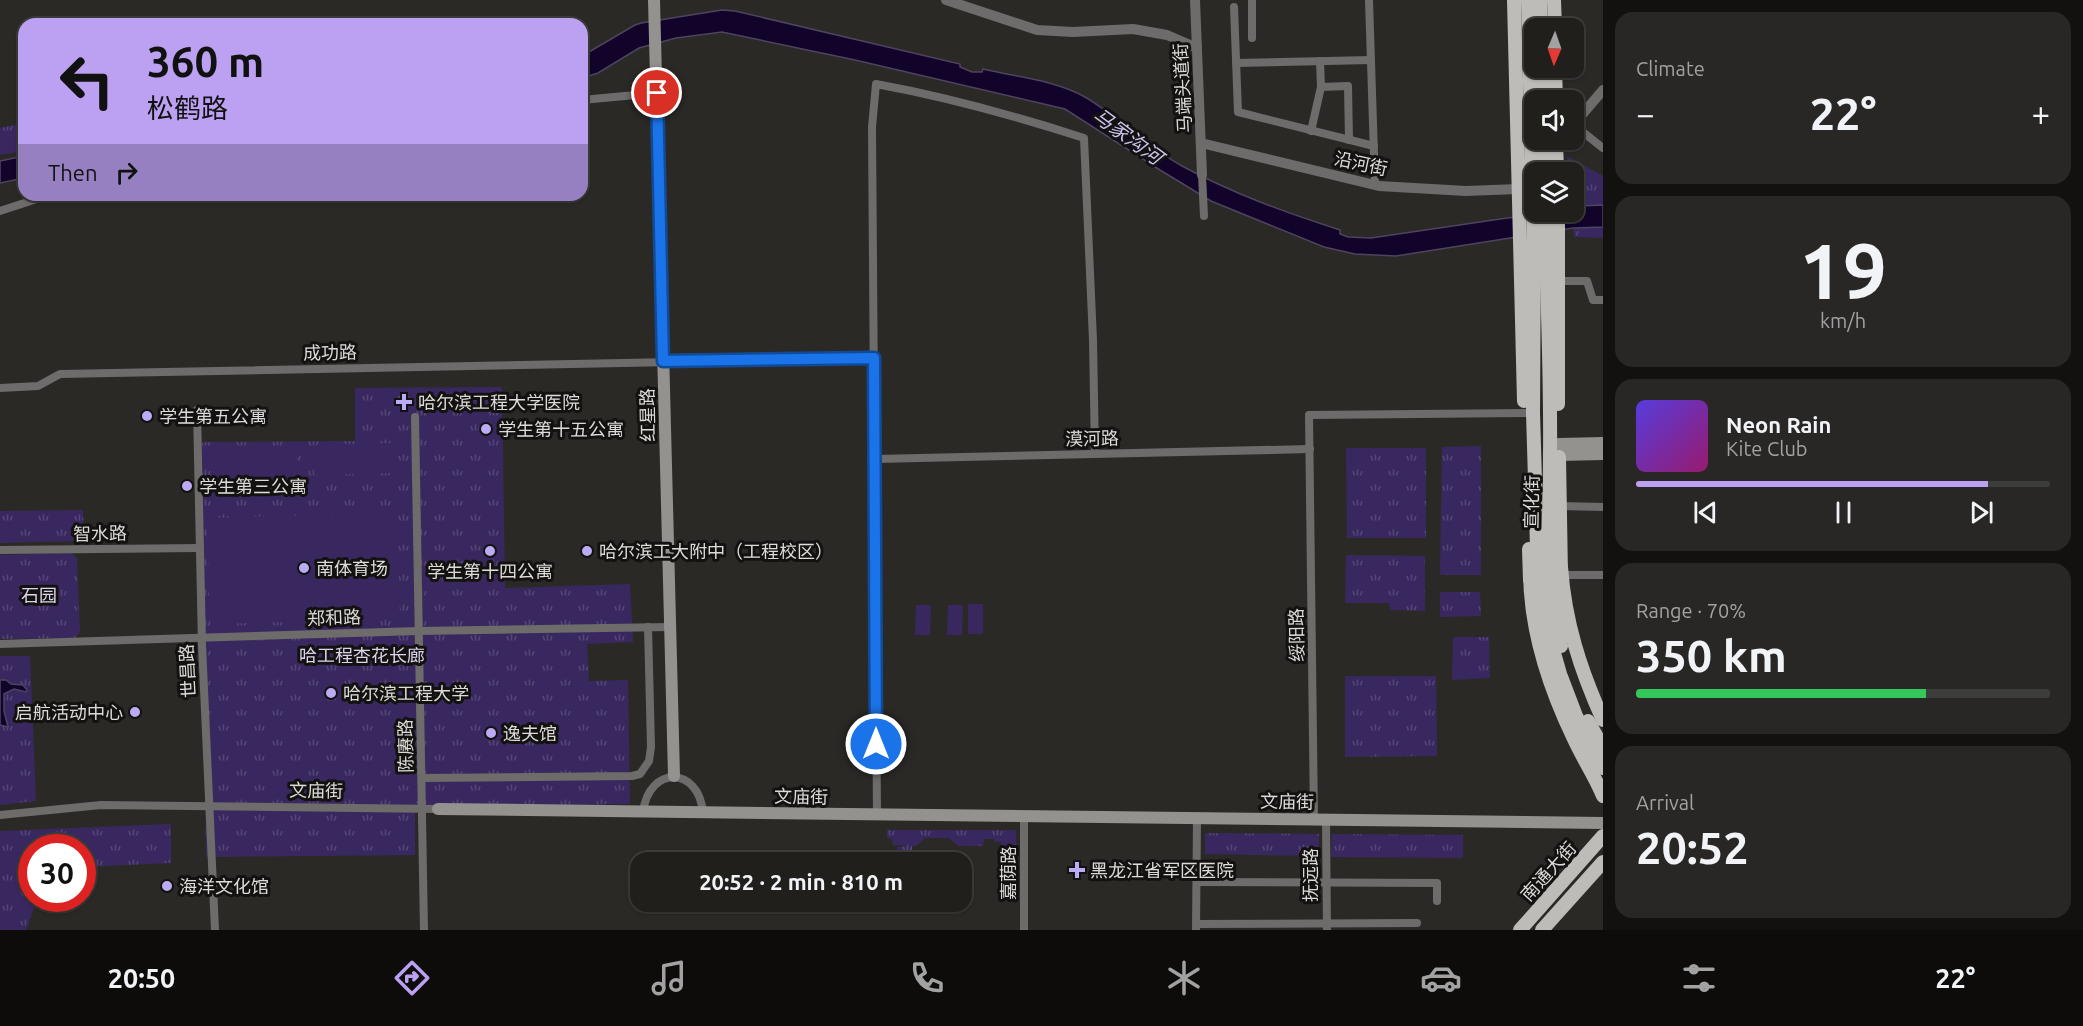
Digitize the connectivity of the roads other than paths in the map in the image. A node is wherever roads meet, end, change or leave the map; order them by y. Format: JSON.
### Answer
{"nodes":[{"id":1,"x":946,"y":0,"type":"edge"},
{"id":2,"x":1195,"y":0,"type":"edge"},
{"id":3,"x":1252,"y":0,"type":"edge"},
{"id":4,"x":1369,"y":0,"type":"edge"},
{"id":5,"x":1514,"y":0,"type":"edge"},
{"id":6,"x":1528,"y":0,"type":"edge"},
{"id":7,"x":1540,"y":0,"type":"edge"},
{"id":8,"x":1554,"y":0,"type":"edge"},
{"id":9,"x":654,"y":1,"type":"edge"},
{"id":10,"x":1234,"y":7,"type":"dead end"},
{"id":11,"x":1541,"y":18,"type":"edge"},
{"id":12,"x":1555,"y":18,"type":"edge"},
{"id":13,"x":1252,"y":38,"type":"dead end"},
{"id":14,"x":1197,"y":48,"type":"junction"},
{"id":15,"x":1371,"y":60,"type":"junction"},
{"id":16,"x":1320,"y":61,"type":"junction"},
{"id":17,"x":1236,"y":63,"type":"junction"},
{"id":18,"x":1321,"y":87,"type":"junction"},
{"id":19,"x":1603,"y":90,"type":"edge"},
{"id":20,"x":657,"y":93,"type":"junction"},
{"id":21,"x":588,"y":99,"type":"edge"},
{"id":22,"x":1584,"y":112,"type":"edge"},
{"id":23,"x":1311,"y":131,"type":"junction"},
{"id":24,"x":1584,"y":132,"type":"edge"},
{"id":25,"x":1349,"y":140,"type":"junction"},
{"id":26,"x":1201,"y":143,"type":"junction"},
{"id":27,"x":1374,"y":146,"type":"junction"},
{"id":28,"x":1603,"y":148,"type":"edge"},
{"id":29,"x":1202,"y":175,"type":"joint"},
{"id":30,"x":1375,"y":185,"type":"junction"},
{"id":31,"x":1518,"y":189,"type":"junction"},
{"id":32,"x":31,"y":201,"type":"edge"},
{"id":33,"x":0,"y":211,"type":"edge"},
{"id":34,"x":1204,"y":216,"type":"dead end"},
{"id":35,"x":1545,"y":222,"type":"edge"},
{"id":36,"x":1554,"y":222,"type":"edge"},
{"id":37,"x":1546,"y":246,"type":"junction"},
{"id":38,"x":1557,"y":280,"type":"junction"},
{"id":39,"x":1603,"y":300,"type":"edge"},
{"id":40,"x":874,"y":358,"type":"junction"},
{"id":41,"x":663,"y":361,"type":"junction"},
{"id":42,"x":0,"y":388,"type":"edge"},
{"id":43,"x":197,"y":410,"type":"dead end"},
{"id":44,"x":1528,"y":413,"type":"junction"},
{"id":45,"x":415,"y":417,"type":"dead end"},
{"id":46,"x":1533,"y":440,"type":"junction"},
{"id":47,"x":1603,"y":444,"type":"edge"},
{"id":48,"x":1310,"y":449,"type":"junction"},
{"id":49,"x":1556,"y":451,"type":"junction"},
{"id":50,"x":1095,"y":454,"type":"junction"},
{"id":51,"x":1603,"y":454,"type":"edge"},
{"id":52,"x":876,"y":459,"type":"junction"},
{"id":53,"x":1559,"y":506,"type":"junction"},
{"id":54,"x":1603,"y":507,"type":"edge"},
{"id":55,"x":200,"y":548,"type":"junction"},
{"id":56,"x":0,"y":550,"type":"edge"},
{"id":57,"x":1603,"y":574,"type":"edge"},
{"id":58,"x":1561,"y":575,"type":"junction"},
{"id":59,"x":1530,"y":580,"type":"junction"},
{"id":60,"x":648,"y":627,"type":"junction"},
{"id":61,"x":670,"y":627,"type":"junction"},
{"id":62,"x":419,"y":631,"type":"junction"},
{"id":63,"x":202,"y":638,"type":"junction"},
{"id":64,"x":0,"y":644,"type":"edge"},
{"id":65,"x":1603,"y":720,"type":"edge"},
{"id":66,"x":1603,"y":748,"type":"edge"},
{"id":67,"x":1603,"y":768,"type":"edge"},
{"id":68,"x":674,"y":776,"type":"junction"},
{"id":69,"x":422,"y":778,"type":"junction"},
{"id":70,"x":1603,"y":796,"type":"edge"},
{"id":71,"x":210,"y":806,"type":"junction"},
{"id":72,"x":422,"y":809,"type":"junction"},
{"id":73,"x":438,"y":809,"type":"joint"},
{"id":74,"x":643,"y":812,"type":"junction"},
{"id":75,"x":703,"y":813,"type":"junction"},
{"id":76,"x":0,"y":814,"type":"edge"},
{"id":77,"x":877,"y":815,"type":"junction"},
{"id":78,"x":1024,"y":816,"type":"junction"},
{"id":79,"x":1197,"y":818,"type":"junction"},
{"id":80,"x":1320,"y":820,"type":"junction"},
{"id":81,"x":1603,"y":823,"type":"edge"},
{"id":82,"x":1603,"y":836,"type":"edge"},
{"id":83,"x":1603,"y":862,"type":"edge"},
{"id":84,"x":1197,"y":882,"type":"junction"},
{"id":85,"x":1327,"y":883,"type":"junction"},
{"id":86,"x":1437,"y":901,"type":"dead end"},
{"id":87,"x":1417,"y":923,"type":"dead end"},
{"id":88,"x":1196,"y":927,"type":"edge"},
{"id":89,"x":1327,"y":927,"type":"edge"},
{"id":90,"x":215,"y":930,"type":"edge"},
{"id":91,"x":424,"y":930,"type":"edge"},
{"id":92,"x":1024,"y":930,"type":"edge"},
{"id":93,"x":1520,"y":930,"type":"edge"},
{"id":94,"x":1542,"y":930,"type":"edge"}],
"edges":[{"from":1,"to":14,"type":"street"},
{"from":2,"to":14,"type":"street","name":"马端头道街"},
{"from":3,"to":13,"type":"street"},
{"from":4,"to":15,"type":"street"},
{"from":5,"to":31,"type":"highway"},
{"from":6,"to":37,"type":"highway"},
{"from":7,"to":11,"type":"highway"},
{"from":8,"to":12,"type":"highway"},
{"from":9,"to":20,"type":"main road","name":"红星路"},
{"from":10,"to":17,"type":"street"},
{"from":14,"to":26,"type":"street","name":"马端头道街"},
{"from":15,"to":16,"type":"street"},
{"from":15,"to":27,"type":"street"},
{"from":16,"to":17,"type":"street"},
{"from":16,"to":18,"type":"street"},
{"from":17,"to":23,"type":"street"},
{"from":18,"to":23,"type":"street"},
{"from":18,"to":25,"type":"street"},
{"from":19,"to":22,"type":"street"},
{"from":20,"to":21,"type":"street"},
{"from":20,"to":41,"type":"main road","name":"红星路"},
{"from":23,"to":25,"type":"street"},
{"from":24,"to":28,"type":"street"},
{"from":25,"to":27,"type":"street"},
{"from":26,"to":29,"type":"street","name":"马端头道街"},
{"from":26,"to":30,"type":"street","name":"沿河街"},
{"from":27,"to":30,"type":"street"},
{"from":29,"to":34,"type":"street"},
{"from":30,"to":31,"type":"street","name":"沿河街"},
{"from":31,"to":44,"type":"highway","name":"宣化街"},
{"from":32,"to":33,"type":"street"},
{"from":35,"to":37,"type":"highway"},
{"from":36,"to":37,"type":"highway"},
{"from":37,"to":38,"type":"highway","name":"宣化街"},
{"from":37,"to":44,"type":"highway"},
{"from":37,"to":49,"type":"highway","name":"宣化街"},
{"from":38,"to":39,"type":"street"},
{"from":38,"to":49,"type":"highway","name":"宣化街"},
{"from":40,"to":41,"type":"street","name":"成功路"},
{"from":40,"to":50,"type":"street"},
{"from":40,"to":52,"type":"street"},
{"from":41,"to":42,"type":"street","name":"成功路"},
{"from":41,"to":61,"type":"main road","name":"红星路"},
{"from":43,"to":55,"type":"street","name":"世昌路"},
{"from":44,"to":46,"type":"highway"},
{"from":44,"to":48,"type":"street","name":"绥阳路"},
{"from":44,"to":59,"type":"highway","name":"宣化街"},
{"from":45,"to":62,"type":"street","name":"陈赓路"},
{"from":46,"to":59,"type":"highway"},
{"from":46,"to":67,"type":"highway"},
{"from":47,"to":49,"type":"main road"},
{"from":48,"to":50,"type":"street","name":"漠河路"},
{"from":48,"to":80,"type":"street","name":"绥阳路"},
{"from":49,"to":51,"type":"main road"},
{"from":49,"to":53,"type":"highway","name":"宣化街"},
{"from":49,"to":58,"type":"highway"},
{"from":49,"to":66,"type":"highway","name":"宣化街"},
{"from":50,"to":52,"type":"street","name":"漠河路"},
{"from":52,"to":77,"type":"street"},
{"from":53,"to":54,"type":"street"},
{"from":53,"to":58,"type":"highway","name":"宣化街"},
{"from":55,"to":56,"type":"street","name":"智水路"},
{"from":55,"to":63,"type":"street","name":"世昌路"},
{"from":57,"to":58,"type":"street"},
{"from":58,"to":65,"type":"highway"},
{"from":59,"to":70,"type":"highway"},
{"from":60,"to":61,"type":"street","name":"郑和路"},
{"from":60,"to":62,"type":"street","name":"郑和路"},
{"from":60,"to":69,"type":"street"},
{"from":61,"to":68,"type":"main road","name":"红星路"},
{"from":62,"to":63,"type":"street","name":"郑和路"},
{"from":62,"to":69,"type":"street","name":"陈赓路"},
{"from":63,"to":64,"type":"street","name":"郑和路"},
{"from":63,"to":71,"type":"street","name":"世昌路"},
{"from":68,"to":74,"type":"street"},
{"from":68,"to":75,"type":"street"},
{"from":69,"to":72,"type":"street","name":"陈赓路"},
{"from":71,"to":72,"type":"street","name":"文庙街"},
{"from":71,"to":76,"type":"street","name":"文庙街"},
{"from":71,"to":90,"type":"street","name":"世昌路"},
{"from":72,"to":73,"type":"street","name":"文庙街"},
{"from":72,"to":91,"type":"street","name":"陈赓路"},
{"from":73,"to":74,"type":"main road","name":"文庙街"},
{"from":74,"to":75,"type":"main road","name":"文庙街"},
{"from":75,"to":77,"type":"main road","name":"文庙街"},
{"from":77,"to":78,"type":"main road","name":"文庙街"},
{"from":78,"to":79,"type":"main road","name":"文庙街"},
{"from":78,"to":92,"type":"street","name":"嘉荫路"},
{"from":79,"to":80,"type":"main road","name":"文庙街"},
{"from":79,"to":84,"type":"street"},
{"from":80,"to":81,"type":"main road","name":"文庙街"},
{"from":80,"to":85,"type":"street","name":"抚远路"},
{"from":82,"to":93,"type":"highway","name":"南通大街"},
{"from":83,"to":94,"type":"highway","name":"南通大街"},
{"from":84,"to":85,"type":"street"},
{"from":84,"to":88,"type":"street"},
{"from":85,"to":86,"type":"street"},
{"from":85,"to":89,"type":"street","name":"抚远路"},
{"from":87,"to":89,"type":"street"},
{"from":88,"to":89,"type":"street"}]}
